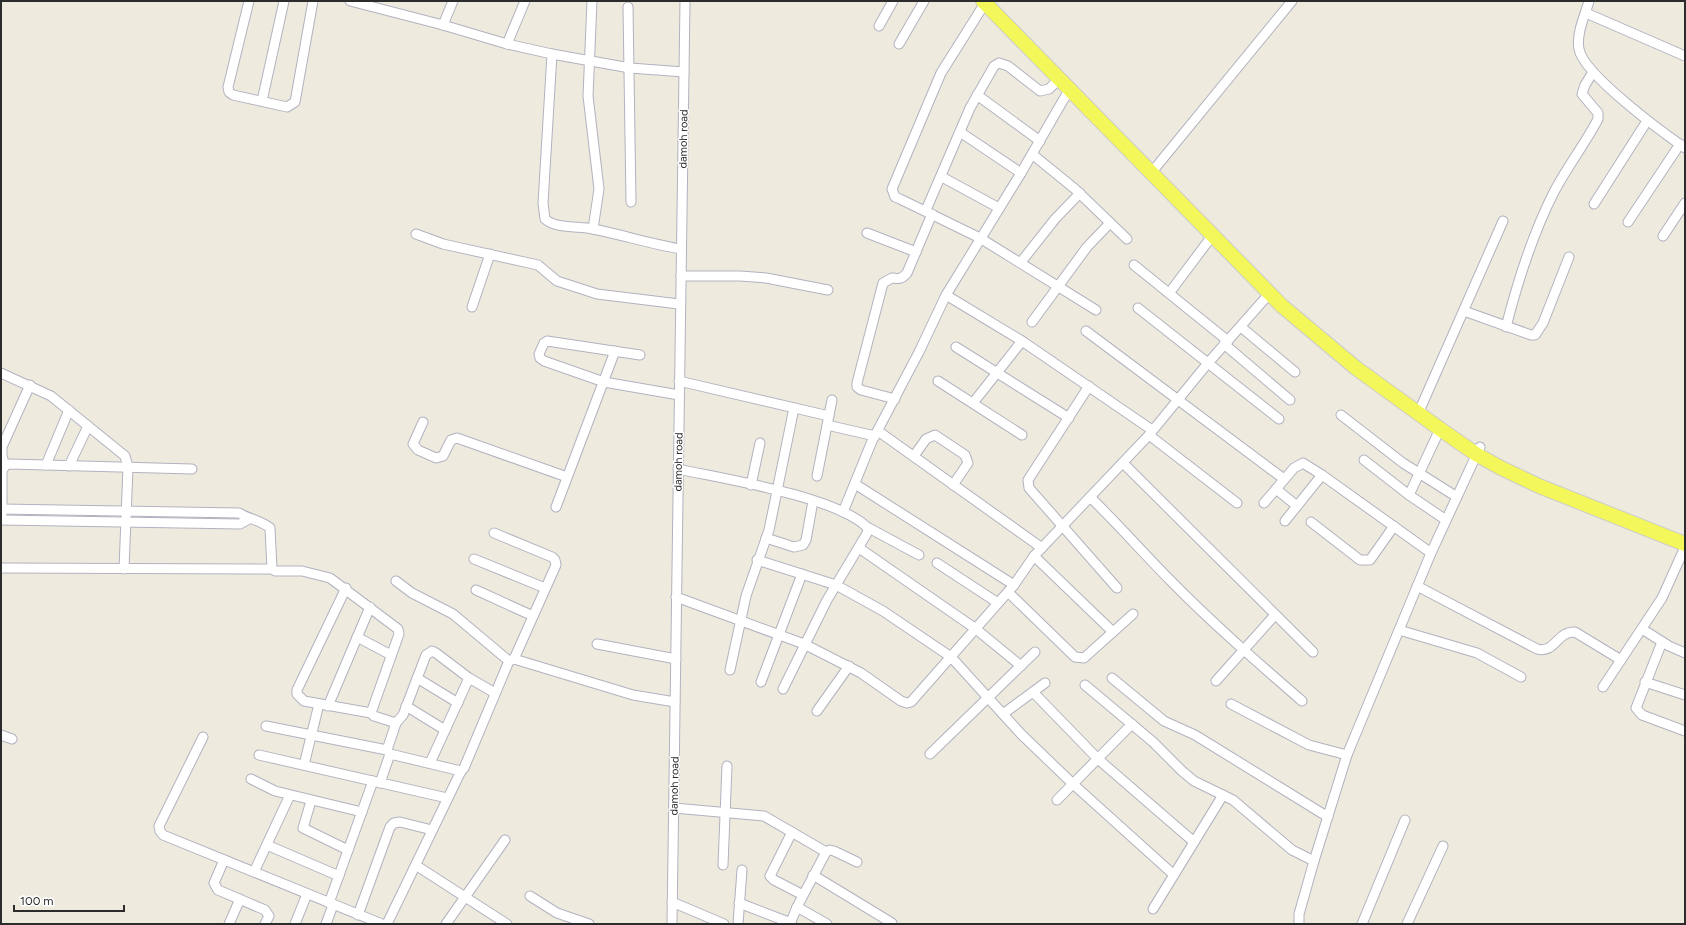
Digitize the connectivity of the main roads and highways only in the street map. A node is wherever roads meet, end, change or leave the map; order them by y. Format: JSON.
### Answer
{"nodes":[{"id":1,"x":987,"y":2,"type":"edge"},
{"id":2,"x":1478,"y":450,"type":"junction"},
{"id":3,"x":1685,"y":536,"type":"edge"},
{"id":4,"x":1685,"y":546,"type":"edge"}],
"edges":[{"from":1,"to":2,"type":"main road"},
{"from":1,"to":2,"type":"main road"},
{"from":2,"to":3,"type":"main road"},
{"from":2,"to":4,"type":"main road"}]}
